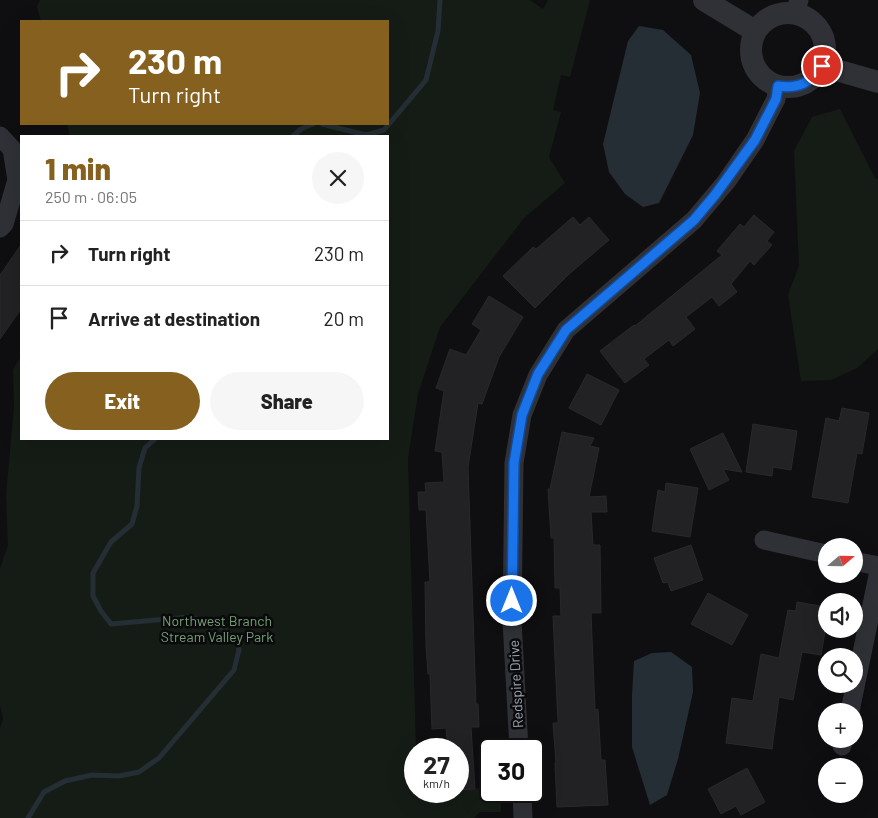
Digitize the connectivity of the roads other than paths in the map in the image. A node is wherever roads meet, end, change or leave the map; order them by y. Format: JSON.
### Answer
{"nodes":[{"id":1,"x":704,"y":0,"type":"edge"},
{"id":2,"x":797,"y":6,"type":"edge"},
{"id":3,"x":755,"y":32,"type":"junction"},
{"id":4,"x":822,"y":66,"type":"junction"},
{"id":5,"x":878,"y":82,"type":"edge"},
{"id":6,"x":778,"y":86,"type":"junction"},
{"id":7,"x":0,"y":136,"type":"edge"},
{"id":8,"x":0,"y":228,"type":"edge"},
{"id":9,"x":764,"y":540,"type":"dead end"},
{"id":10,"x":818,"y":552,"type":"edge"},
{"id":11,"x":863,"y":563,"type":"edge"},
{"id":12,"x":878,"y":566,"type":"edge"},
{"id":13,"x":878,"y":576,"type":"edge"},
{"id":14,"x":852,"y":703,"type":"edge"},
{"id":15,"x":518,"y":738,"type":"edge"},
{"id":16,"x":522,"y":803,"type":"edge"},
{"id":17,"x":523,"y":818,"type":"edge"}],
"edges":[{"from":1,"to":3,"type":"street"},
{"from":2,"to":3,"type":"street"},
{"from":2,"to":4,"type":"street"},
{"from":3,"to":6,"type":"street"},
{"from":4,"to":5,"type":"street"},
{"from":4,"to":6,"type":"street"},
{"from":6,"to":15,"type":"street","name":"Redspire Drive"},
{"from":7,"to":8,"type":"street"},
{"from":9,"to":10,"type":"street"},
{"from":11,"to":12,"type":"street"},
{"from":13,"to":14,"type":"street"},
{"from":16,"to":17,"type":"street"}]}
